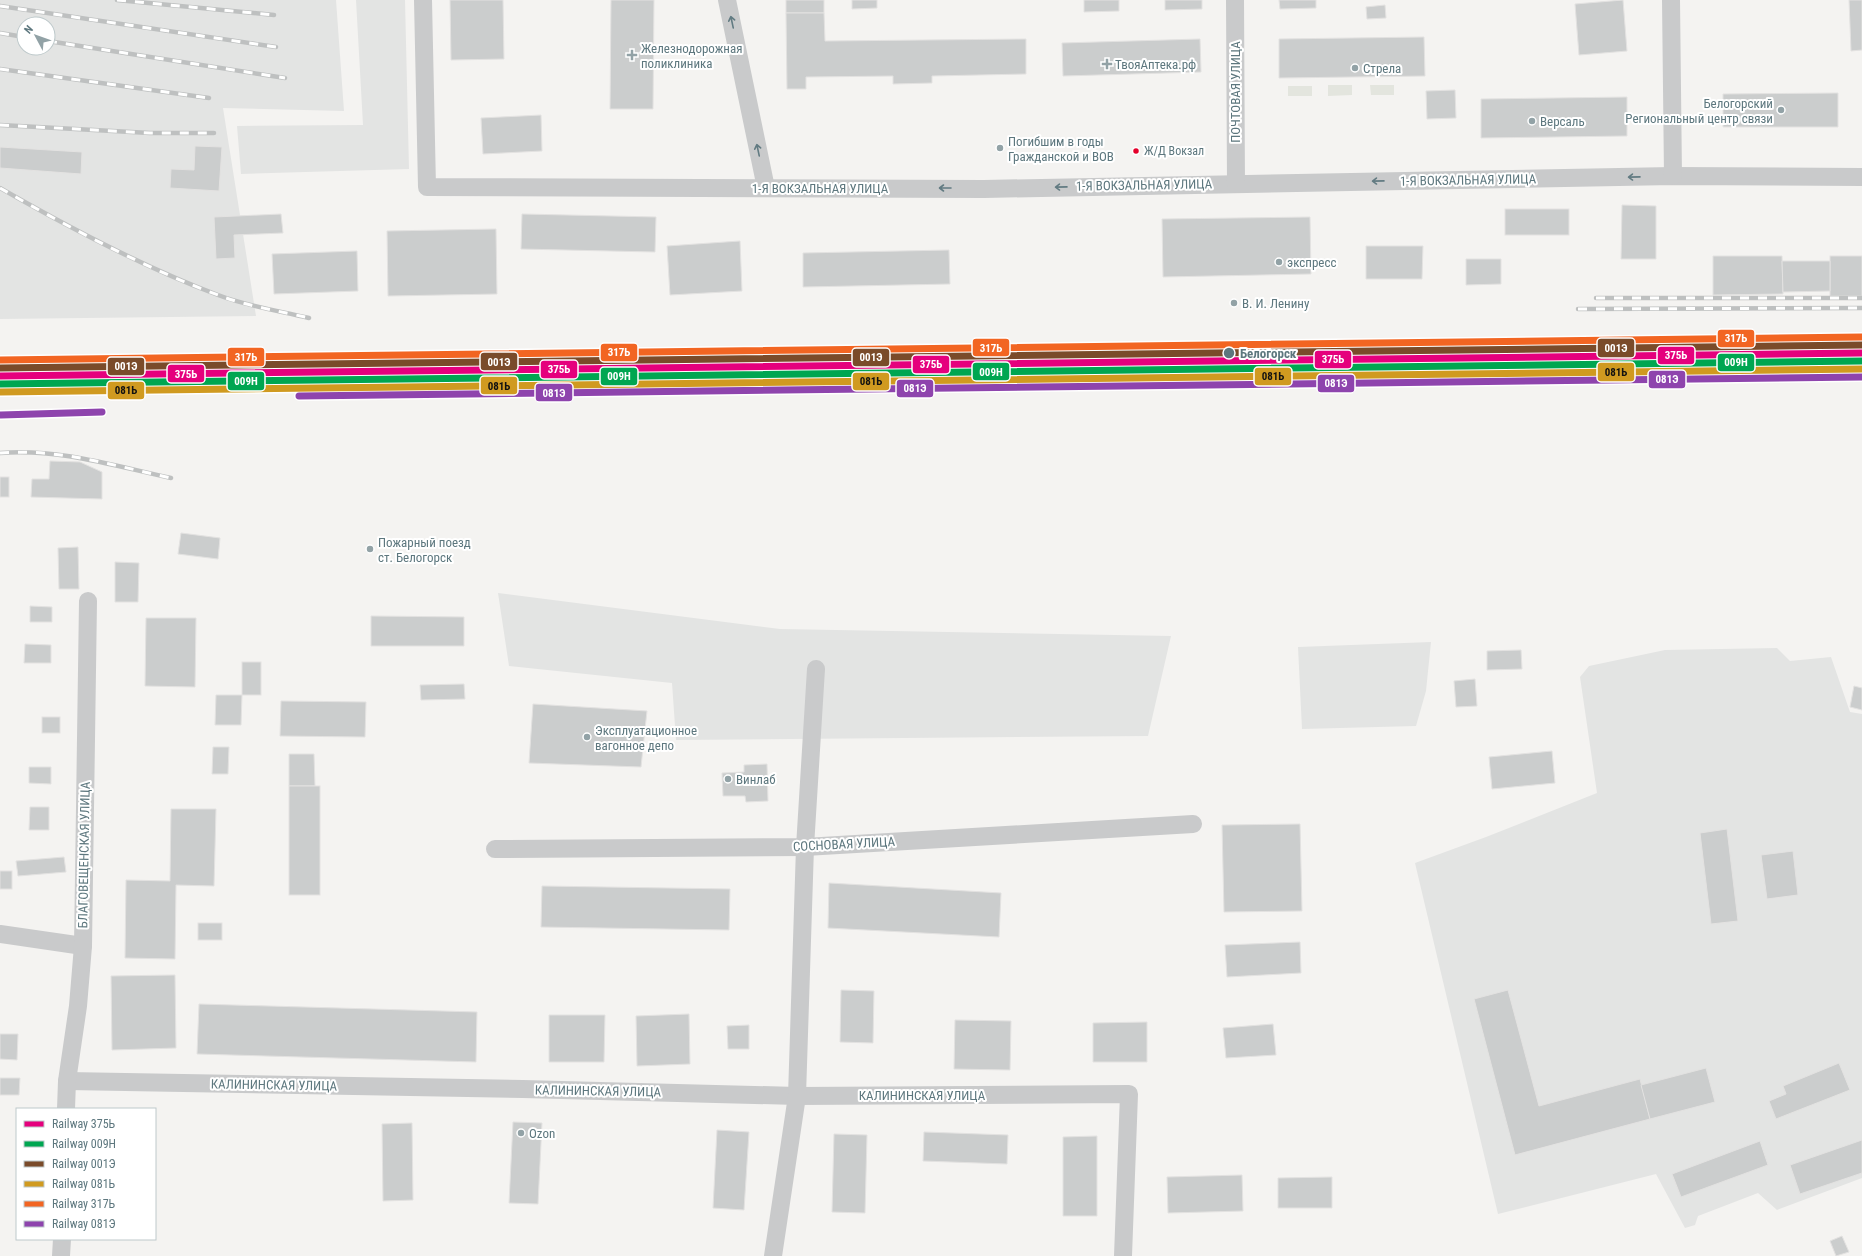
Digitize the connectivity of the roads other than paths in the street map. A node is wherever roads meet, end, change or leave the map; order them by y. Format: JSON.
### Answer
{"nodes":[{"id":1,"x":423,"y":0,"type":"edge"},
{"id":2,"x":727,"y":0,"type":"edge"},
{"id":3,"x":1235,"y":0,"type":"edge"},
{"id":4,"x":1671,"y":0,"type":"edge"},
{"id":5,"x":1673,"y":176,"type":"junction"},
{"id":6,"x":1862,"y":177,"type":"edge"},
{"id":7,"x":1236,"y":184,"type":"junction"},
{"id":8,"x":766,"y":188,"type":"junction"},
{"id":9,"x":88,"y":601,"type":"dead end"},
{"id":10,"x":816,"y":669,"type":"dead end"},
{"id":11,"x":1193,"y":824,"type":"dead end"},
{"id":12,"x":806,"y":847,"type":"junction"},
{"id":13,"x":495,"y":849,"type":"dead end"},
{"id":14,"x":0,"y":934,"type":"edge"},
{"id":15,"x":83,"y":946,"type":"junction"},
{"id":16,"x":67,"y":1081,"type":"junction"},
{"id":17,"x":797,"y":1096,"type":"junction"},
{"id":18,"x":66,"y":1108,"type":"edge"},
{"id":19,"x":62,"y":1240,"type":"edge"},
{"id":20,"x":61,"y":1256,"type":"edge"},
{"id":21,"x":774,"y":1256,"type":"edge"},
{"id":22,"x":1123,"y":1256,"type":"edge"}],
"edges":[{"from":1,"to":8,"type":"street","name":"1-Я ВОКЗАЛЬНАЯ УЛИЦА"},
{"from":8,"to":2,"type":"street","one_way":true},
{"from":3,"to":7,"type":"street","name":"ПОЧТОВАЯ УЛИЦА"},
{"from":4,"to":5,"type":"street"},
{"from":5,"to":6,"type":"street","name":"1-Я ВОКЗАЛЬНАЯ УЛИЦА"},
{"from":5,"to":7,"type":"street","name":"1-Я ВОКЗАЛЬНАЯ УЛИЦА","one_way":true},
{"from":7,"to":8,"type":"street","name":"1-Я ВОКЗАЛЬНАЯ УЛИЦА","one_way":true},
{"from":9,"to":15,"type":"street","name":"БЛАГОВЕЩЕНСКАЯ УЛИЦА"},
{"from":10,"to":12,"type":"street"},
{"from":11,"to":12,"type":"street","name":"СОСНОВАЯ УЛИЦА"},
{"from":12,"to":13,"type":"street","name":"СОСНОВАЯ УЛИЦА"},
{"from":12,"to":17,"type":"street"},
{"from":14,"to":15,"type":"street"},
{"from":15,"to":16,"type":"street","name":"БЛАГОВЕЩЕНСКАЯ УЛИЦА"},
{"from":16,"to":17,"type":"street","name":"КАЛИНИНСКАЯ УЛИЦА"},
{"from":16,"to":18,"type":"street","name":"БЛАГОВЕЩЕНСКАЯ УЛИЦА"},
{"from":17,"to":21,"type":"street"},
{"from":17,"to":22,"type":"street","name":"КАЛИНИНСКАЯ УЛИЦА"},
{"from":19,"to":20,"type":"street"}]}
